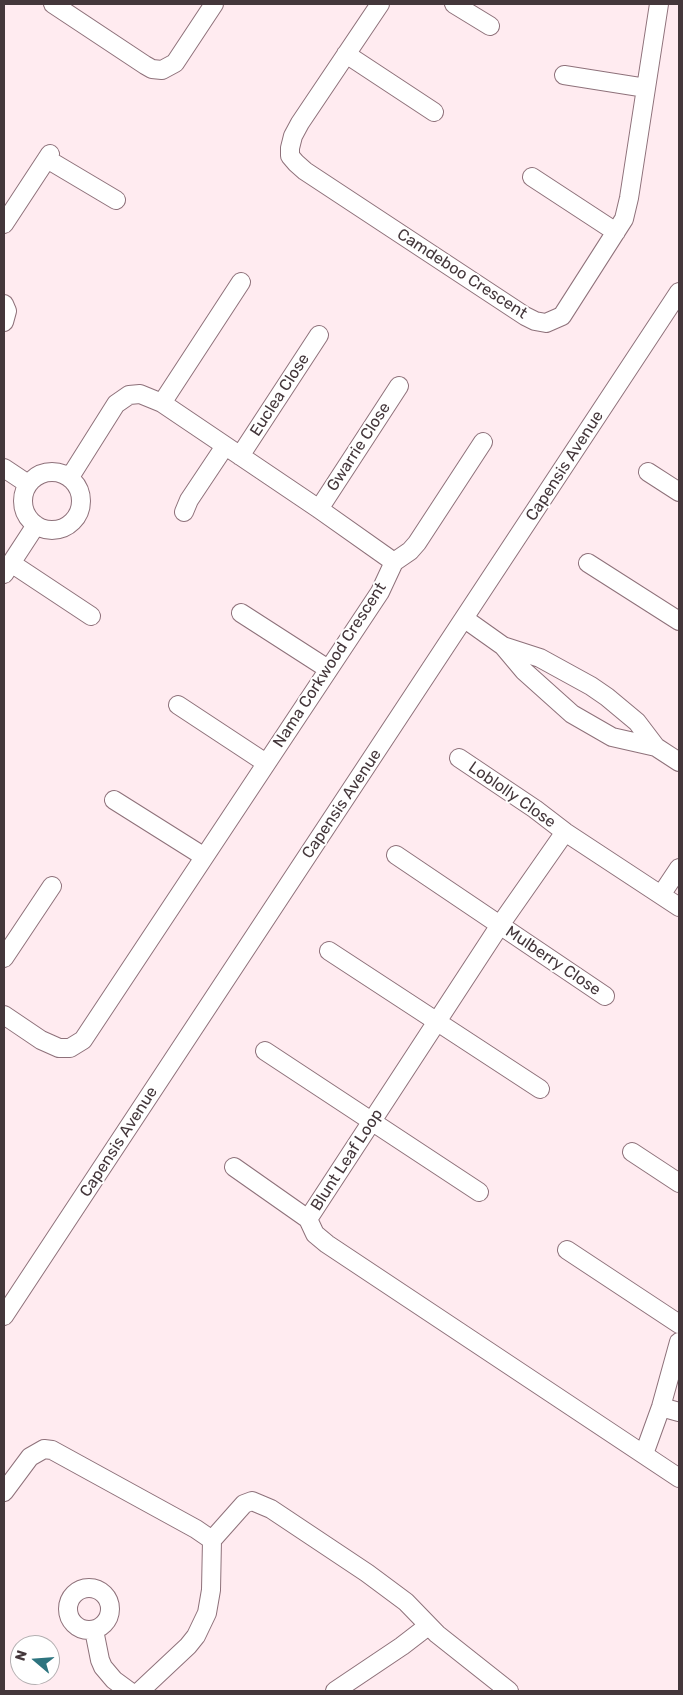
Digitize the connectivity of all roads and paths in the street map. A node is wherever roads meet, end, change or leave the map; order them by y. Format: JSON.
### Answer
{"nodes":[{"id":1,"x":53,"y":4,"type":"edge"},
{"id":2,"x":214,"y":4,"type":"edge"},
{"id":3,"x":380,"y":4,"type":"edge"},
{"id":4,"x":454,"y":4,"type":"edge"},
{"id":5,"x":659,"y":4,"type":"edge"},
{"id":6,"x":490,"y":26,"type":"dead end"},
{"id":7,"x":346,"y":54,"type":"junction"},
{"id":8,"x":564,"y":75,"type":"dead end"},
{"id":9,"x":646,"y":88,"type":"junction"},
{"id":10,"x":434,"y":112,"type":"dead end"},
{"id":11,"x":532,"y":177,"type":"dead end"},
{"id":12,"x":116,"y":200,"type":"dead end"},
{"id":13,"x":4,"y":224,"type":"edge"},
{"id":14,"x":616,"y":232,"type":"junction"},
{"id":15,"x":241,"y":282,"type":"dead end"},
{"id":16,"x":679,"y":292,"type":"edge"},
{"id":17,"x":4,"y":304,"type":"edge"},
{"id":18,"x":4,"y":322,"type":"edge"},
{"id":19,"x":319,"y":335,"type":"dead end"},
{"id":20,"x":400,"y":386,"type":"dead end"},
{"id":21,"x":162,"y":403,"type":"junction"},
{"id":22,"x":484,"y":442,"type":"dead end"},
{"id":23,"x":225,"y":446,"type":"junction"},
{"id":24,"x":240,"y":456,"type":"junction"},
{"id":25,"x":4,"y":468,"type":"edge"},
{"id":26,"x":648,"y":472,"type":"dead end"},
{"id":27,"x":70,"y":478,"type":"junction"},
{"id":28,"x":28,"y":484,"type":"junction"},
{"id":29,"x":679,"y":492,"type":"edge"},
{"id":30,"x":319,"y":509,"type":"junction"},
{"id":31,"x":184,"y":512,"type":"dead end"},
{"id":32,"x":36,"y":525,"type":"junction"},
{"id":33,"x":394,"y":562,"type":"junction"},
{"id":34,"x":588,"y":563,"type":"dead end"},
{"id":35,"x":8,"y":568,"type":"edge"},
{"id":36,"x":241,"y":613,"type":"dead end"},
{"id":37,"x":91,"y":616,"type":"dead end"},
{"id":38,"x":465,"y":619,"type":"junction"},
{"id":39,"x":679,"y":621,"type":"edge"},
{"id":40,"x":503,"y":646,"type":"junction"},
{"id":41,"x":328,"y":669,"type":"junction"},
{"id":42,"x":178,"y":705,"type":"dead end"},
{"id":43,"x":656,"y":747,"type":"junction"},
{"id":44,"x":459,"y":758,"type":"dead end"},
{"id":45,"x":679,"y":762,"type":"edge"},
{"id":46,"x":266,"y":763,"type":"junction"},
{"id":47,"x":114,"y":800,"type":"dead end"},
{"id":48,"x":565,"y":832,"type":"junction"},
{"id":49,"x":396,"y":855,"type":"dead end"},
{"id":50,"x":203,"y":856,"type":"junction"},
{"id":51,"x":679,"y":868,"type":"edge"},
{"id":52,"x":52,"y":886,"type":"dead end"},
{"id":53,"x":661,"y":895,"type":"junction"},
{"id":54,"x":679,"y":907,"type":"edge"},
{"id":55,"x":500,"y":925,"type":"junction"},
{"id":56,"x":330,"y":951,"type":"dead end"},
{"id":57,"x":4,"y":958,"type":"edge"},
{"id":58,"x":605,"y":996,"type":"dead end"},
{"id":59,"x":4,"y":1015,"type":"edge"},
{"id":60,"x":436,"y":1022,"type":"junction"},
{"id":61,"x":265,"y":1051,"type":"dead end"},
{"id":62,"x":540,"y":1089,"type":"dead end"},
{"id":63,"x":372,"y":1122,"type":"junction"},
{"id":64,"x":632,"y":1152,"type":"dead end"},
{"id":65,"x":234,"y":1167,"type":"dead end"},
{"id":66,"x":679,"y":1183,"type":"edge"},
{"id":67,"x":479,"y":1192,"type":"dead end"},
{"id":68,"x":308,"y":1219,"type":"junction"},
{"id":69,"x":567,"y":1250,"type":"dead end"},
{"id":70,"x":4,"y":1316,"type":"edge"},
{"id":71,"x":679,"y":1324,"type":"edge"},
{"id":72,"x":679,"y":1342,"type":"edge"},
{"id":73,"x":661,"y":1407,"type":"junction"},
{"id":74,"x":679,"y":1412,"type":"edge"},
{"id":75,"x":644,"y":1454,"type":"junction"},
{"id":76,"x":679,"y":1478,"type":"edge"},
{"id":77,"x":4,"y":1492,"type":"edge"},
{"id":78,"x":212,"y":1540,"type":"junction"},
{"id":79,"x":428,"y":1626,"type":"junction"},
{"id":80,"x":94,"y":1630,"type":"dead end"},
{"id":81,"x":129,"y":1691,"type":"edge"},
{"id":82,"x":140,"y":1691,"type":"edge"},
{"id":83,"x":335,"y":1691,"type":"edge"},
{"id":84,"x":509,"y":1691,"type":"edge"}],
"edges":[{"from":1,"to":2,"type":"street"},
{"from":3,"to":7,"type":"street","name":"Camdeboo Crescent"},
{"from":4,"to":6,"type":"street"},
{"from":5,"to":9,"type":"street","name":"Camdeboo Crescent"},
{"from":7,"to":10,"type":"street"},
{"from":7,"to":14,"type":"street","name":"Camdeboo Crescent"},
{"from":8,"to":9,"type":"street"},
{"from":9,"to":14,"type":"street","name":"Camdeboo Crescent"},
{"from":11,"to":14,"type":"street"},
{"from":12,"to":13,"type":"street"},
{"from":15,"to":21,"type":"street"},
{"from":16,"to":38,"type":"street","name":"Capensis Avenue"},
{"from":17,"to":18,"type":"street"},
{"from":19,"to":24,"type":"street","name":"Euclea Close"},
{"from":20,"to":30,"type":"street","name":"Gwarrie Close"},
{"from":21,"to":23,"type":"street"},
{"from":21,"to":27,"type":"street"},
{"from":22,"to":33,"type":"street"},
{"from":23,"to":24,"type":"street"},
{"from":23,"to":31,"type":"street"},
{"from":24,"to":30,"type":"street"},
{"from":25,"to":28,"type":"street"},
{"from":26,"to":29,"type":"street"},
{"from":27,"to":28,"type":"street"},
{"from":27,"to":32,"type":"street"},
{"from":28,"to":32,"type":"street"},
{"from":30,"to":33,"type":"street"},
{"from":32,"to":35,"type":"street"},
{"from":33,"to":41,"type":"street","name":"Nama Corkwood Crescent"},
{"from":34,"to":39,"type":"street"},
{"from":35,"to":37,"type":"street"},
{"from":36,"to":41,"type":"street"},
{"from":38,"to":40,"type":"street"},
{"from":38,"to":70,"type":"street","name":"Capensis Avenue"},
{"from":40,"to":43,"type":"street"},
{"from":40,"to":43,"type":"street"},
{"from":41,"to":46,"type":"street","name":"Nama Corkwood Crescent"},
{"from":42,"to":46,"type":"street"},
{"from":43,"to":45,"type":"street"},
{"from":44,"to":48,"type":"street","name":"Loblolly Close"},
{"from":46,"to":50,"type":"street","name":"Nama Corkwood Crescent"},
{"from":47,"to":50,"type":"street"},
{"from":48,"to":53,"type":"street"},
{"from":48,"to":55,"type":"street","name":"Blunt Leaf Loop"},
{"from":49,"to":55,"type":"street","name":"Mulberry Close"},
{"from":50,"to":59,"type":"street","name":"Nama Corkwood Crescent"},
{"from":51,"to":53,"type":"street"},
{"from":52,"to":57,"type":"street"},
{"from":53,"to":54,"type":"street"},
{"from":55,"to":58,"type":"street","name":"Mulberry Close"},
{"from":55,"to":60,"type":"street","name":"Blunt Leaf Loop"},
{"from":56,"to":60,"type":"street"},
{"from":60,"to":62,"type":"street"},
{"from":60,"to":63,"type":"street","name":"Blunt Leaf Loop"},
{"from":61,"to":63,"type":"street"},
{"from":63,"to":67,"type":"street"},
{"from":63,"to":68,"type":"street","name":"Blunt Leaf Loop"},
{"from":64,"to":66,"type":"street"},
{"from":65,"to":68,"type":"street"},
{"from":68,"to":75,"type":"street","name":"Blunt Leaf Loop"},
{"from":69,"to":71,"type":"street"},
{"from":72,"to":73,"type":"street"},
{"from":73,"to":74,"type":"street"},
{"from":73,"to":75,"type":"street"},
{"from":75,"to":76,"type":"street","name":"Blunt Leaf Loop"},
{"from":77,"to":78,"type":"street"},
{"from":78,"to":79,"type":"street"},
{"from":78,"to":82,"type":"street"},
{"from":79,"to":83,"type":"street"},
{"from":79,"to":84,"type":"street"},
{"from":80,"to":81,"type":"street"}]}
